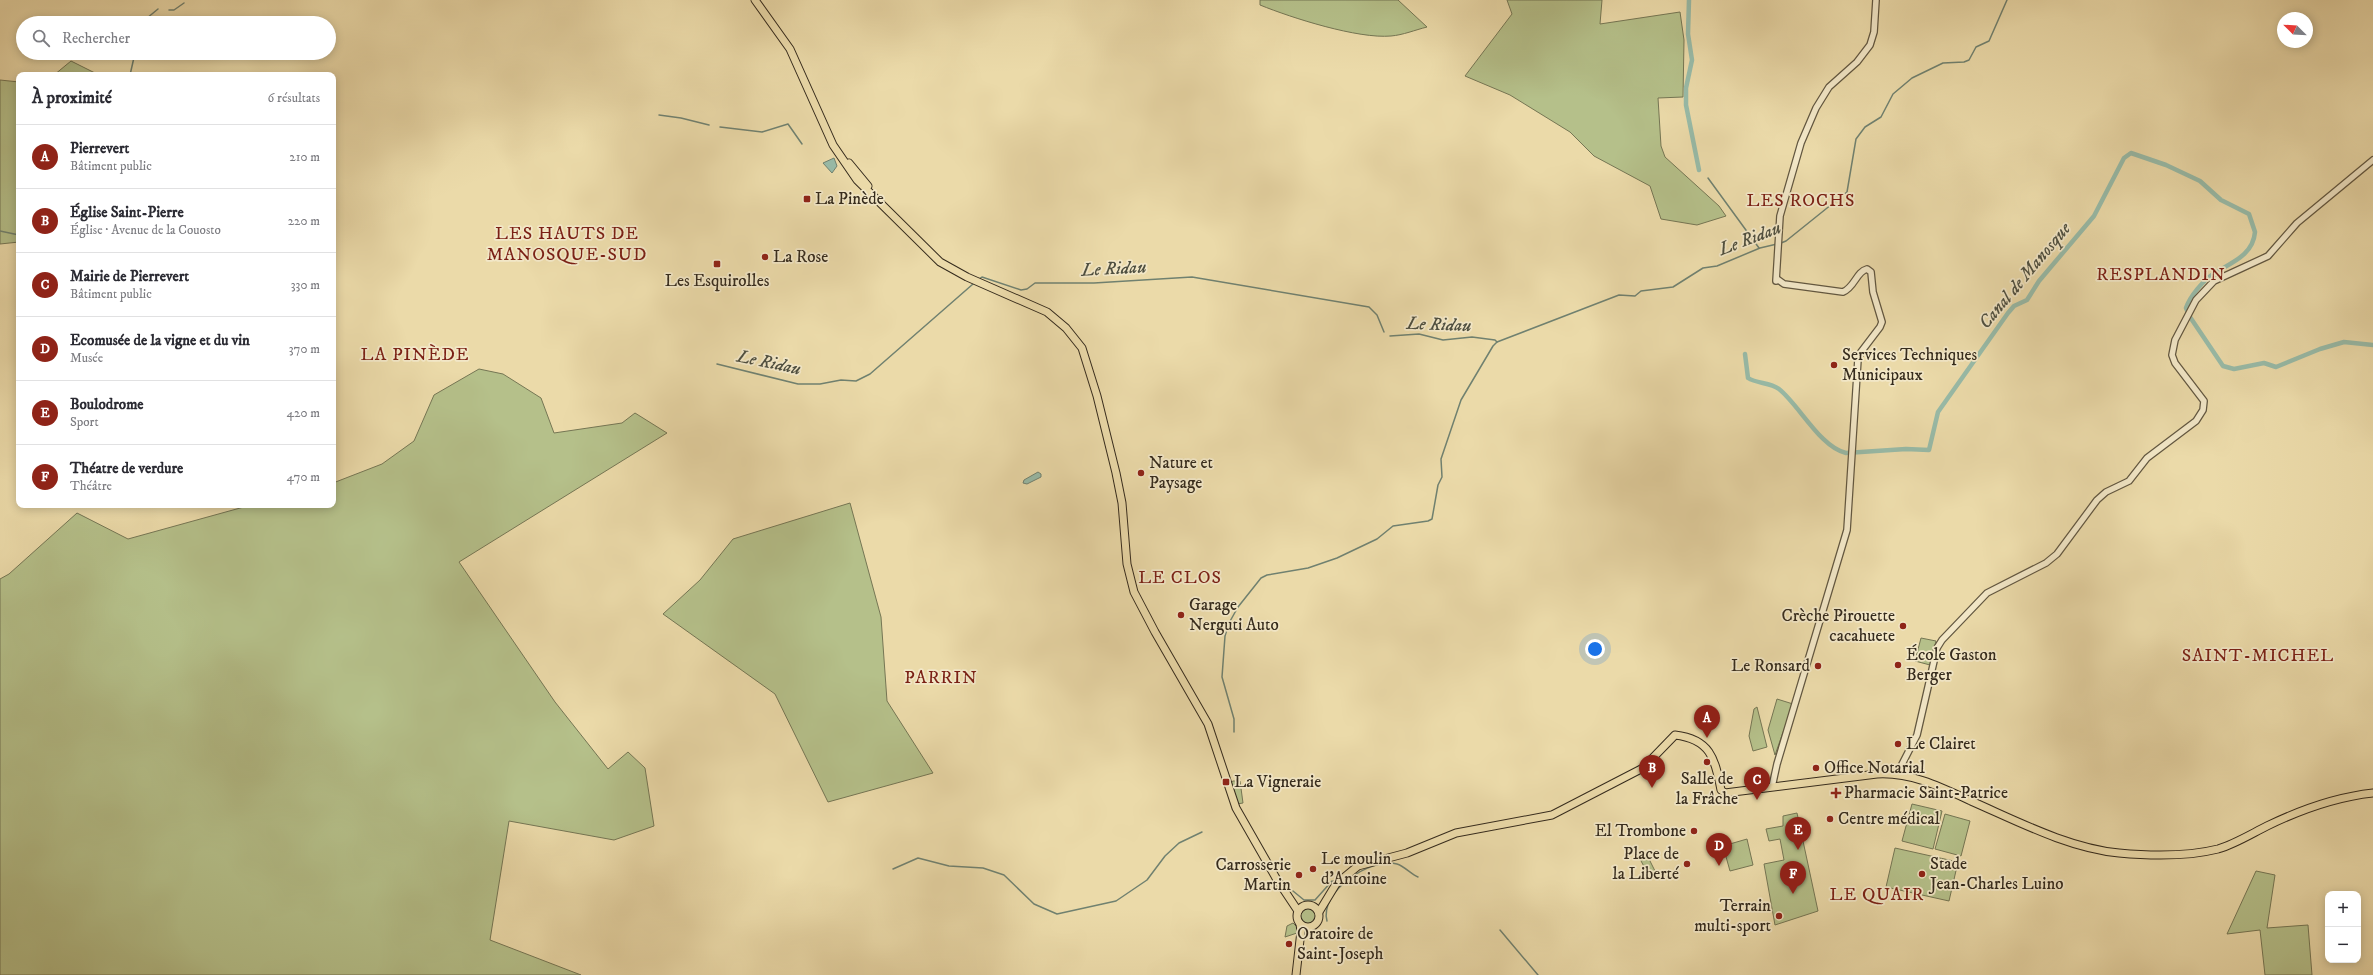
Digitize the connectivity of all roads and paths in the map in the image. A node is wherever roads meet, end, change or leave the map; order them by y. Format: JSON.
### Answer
{"nodes":[{"id":1,"x":755,"y":0,"type":"edge"},
{"id":2,"x":1876,"y":0,"type":"edge"},
{"id":3,"x":2373,"y":160,"type":"edge"},
{"id":4,"x":1897,"y":774,"type":"junction"},
{"id":5,"x":1772,"y":787,"type":"junction"},
{"id":6,"x":2373,"y":793,"type":"edge"},
{"id":7,"x":1285,"y":890,"type":"junction"},
{"id":8,"x":1329,"y":892,"type":"junction"},
{"id":9,"x":1309,"y":905,"type":"junction"},
{"id":10,"x":1298,"y":911,"type":"junction"},
{"id":11,"x":1319,"y":912,"type":"junction"},
{"id":12,"x":1300,"y":924,"type":"junction"},
{"id":13,"x":1311,"y":928,"type":"junction"},
{"id":14,"x":1299,"y":950,"type":"junction"},
{"id":15,"x":1296,"y":975,"type":"edge"}],
"edges":[{"from":1,"to":7,"type":"main road"},
{"from":2,"to":5,"type":"street"},
{"from":3,"to":4,"type":"street"},
{"from":4,"to":5,"type":"main road"},
{"from":4,"to":6,"type":"main road"},
{"from":5,"to":8,"type":"main road"},
{"from":7,"to":9,"type":"main road"},
{"from":7,"to":10,"type":"main road"},
{"from":8,"to":9,"type":"main road"},
{"from":8,"to":11,"type":"main road"},
{"from":9,"to":10,"type":"main road"},
{"from":9,"to":11,"type":"main road"},
{"from":10,"to":12,"type":"main road"},
{"from":11,"to":13,"type":"main road"},
{"from":12,"to":13,"type":"main road"},
{"from":12,"to":14,"type":"main road"},
{"from":13,"to":14,"type":"main road"},
{"from":14,"to":15,"type":"main road"}]}
